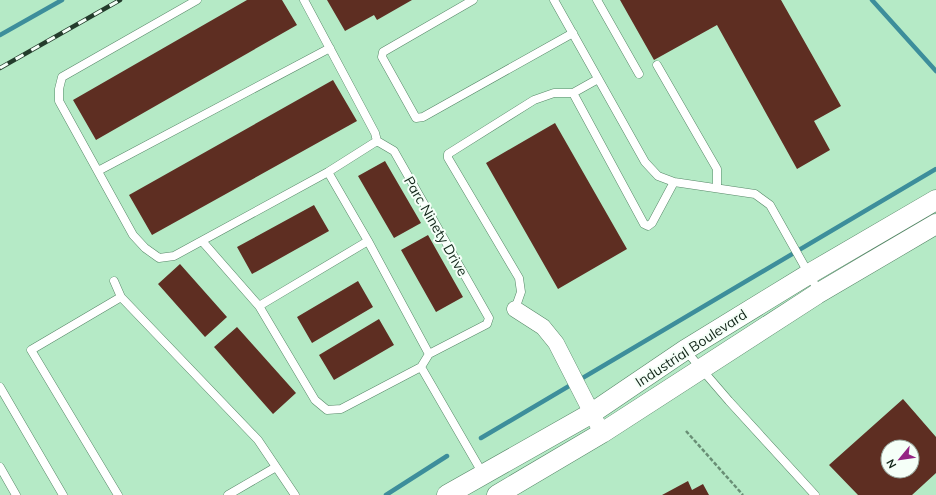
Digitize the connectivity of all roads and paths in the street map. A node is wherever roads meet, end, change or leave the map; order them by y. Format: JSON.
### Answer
{"nodes":[{"id":1,"x":197,"y":0,"type":"edge"},
{"id":2,"x":304,"y":0,"type":"edge"},
{"id":3,"x":473,"y":0,"type":"edge"},
{"id":4,"x":554,"y":0,"type":"edge"},
{"id":5,"x":596,"y":0,"type":"edge"},
{"id":6,"x":573,"y":33,"type":"junction"},
{"id":7,"x":330,"y":48,"type":"junction"},
{"id":8,"x":657,"y":65,"type":"dead end"},
{"id":9,"x":639,"y":74,"type":"dead end"},
{"id":10,"x":598,"y":79,"type":"junction"},
{"id":11,"x":574,"y":93,"type":"junction"},
{"id":12,"x":377,"y":141,"type":"junction"},
{"id":13,"x":98,"y":171,"type":"junction"},
{"id":14,"x":328,"y":172,"type":"junction"},
{"id":15,"x":674,"y":182,"type":"junction"},
{"id":16,"x":717,"y":188,"type":"junction"},
{"id":17,"x":936,"y":200,"type":"edge"},
{"id":18,"x":936,"y":224,"type":"edge"},
{"id":19,"x":202,"y":241,"type":"junction"},
{"id":20,"x":368,"y":241,"type":"junction"},
{"id":21,"x":806,"y":269,"type":"junction"},
{"id":22,"x":114,"y":281,"type":"dead end"},
{"id":23,"x":820,"y":292,"type":"junction"},
{"id":24,"x":121,"y":297,"type":"junction"},
{"id":25,"x":259,"y":306,"type":"junction"},
{"id":26,"x":516,"y":309,"type":"joint"},
{"id":27,"x":685,"y":350,"type":"junction"},
{"id":28,"x":429,"y":354,"type":"junction"},
{"id":29,"x":421,"y":367,"type":"junction"},
{"id":30,"x":701,"y":368,"type":"junction"},
{"id":31,"x":0,"y":387,"type":"edge"},
{"id":32,"x":592,"y":413,"type":"junction"},
{"id":33,"x":686,"y":432,"type":"dead end"},
{"id":34,"x":602,"y":433,"type":"junction"},
{"id":35,"x":0,"y":467,"type":"edge"},
{"id":36,"x":276,"y":467,"type":"junction"},
{"id":37,"x":483,"y":474,"type":"junction"},
{"id":38,"x":16,"y":495,"type":"edge"},
{"id":39,"x":63,"y":495,"type":"edge"},
{"id":40,"x":118,"y":495,"type":"edge"},
{"id":41,"x":228,"y":495,"type":"edge"},
{"id":42,"x":295,"y":495,"type":"edge"},
{"id":43,"x":447,"y":495,"type":"edge"},
{"id":44,"x":497,"y":495,"type":"edge"},
{"id":45,"x":743,"y":495,"type":"edge"},
{"id":46,"x":815,"y":495,"type":"edge"}],
"edges":[{"from":1,"to":13,"type":"lane"},
{"from":2,"to":7,"type":"lane"},
{"from":3,"to":6,"type":"lane"},
{"from":4,"to":6,"type":"lane"},
{"from":5,"to":9,"type":"lane"},
{"from":6,"to":10,"type":"lane"},
{"from":7,"to":12,"type":"lane"},
{"from":7,"to":13,"type":"lane"},
{"from":8,"to":16,"type":"lane"},
{"from":10,"to":11,"type":"lane"},
{"from":10,"to":15,"type":"lane"},
{"from":11,"to":15,"type":"lane"},
{"from":11,"to":26,"type":"lane"},
{"from":12,"to":14,"type":"lane"},
{"from":12,"to":28,"type":"lane","name":"Parc Ninety Drive"},
{"from":13,"to":19,"type":"lane"},
{"from":14,"to":19,"type":"lane"},
{"from":14,"to":20,"type":"lane"},
{"from":15,"to":16,"type":"lane"},
{"from":16,"to":21,"type":"lane"},
{"from":17,"to":21,"type":"street","name":"Industrial Boulevard"},
{"from":18,"to":23,"type":"street","name":"Industrial Boulevard"},
{"from":19,"to":25,"type":"lane"},
{"from":20,"to":25,"type":"lane"},
{"from":20,"to":28,"type":"lane"},
{"from":21,"to":23,"type":"lane"},
{"from":21,"to":27,"type":"street","name":"Industrial Boulevard"},
{"from":22,"to":24,"type":"lane"},
{"from":23,"to":30,"type":"street","name":"Industrial Boulevard"},
{"from":24,"to":36,"type":"lane"},
{"from":24,"to":40,"type":"lane"},
{"from":25,"to":29,"type":"lane"},
{"from":26,"to":32,"type":"street"},
{"from":27,"to":30,"type":"lane"},
{"from":27,"to":32,"type":"street","name":"Industrial Boulevard"},
{"from":28,"to":29,"type":"lane"},
{"from":29,"to":37,"type":"lane"},
{"from":30,"to":34,"type":"street","name":"Industrial Boulevard"},
{"from":30,"to":46,"type":"lane"},
{"from":31,"to":39,"type":"lane"},
{"from":32,"to":34,"type":"street"},
{"from":32,"to":37,"type":"street","name":"Industrial Boulevard"},
{"from":33,"to":45,"type":"path"},
{"from":34,"to":44,"type":"street","name":"Industrial Boulevard"},
{"from":35,"to":38,"type":"lane"},
{"from":36,"to":41,"type":"lane"},
{"from":36,"to":42,"type":"lane"},
{"from":37,"to":43,"type":"street","name":"Industrial Boulevard"}]}
